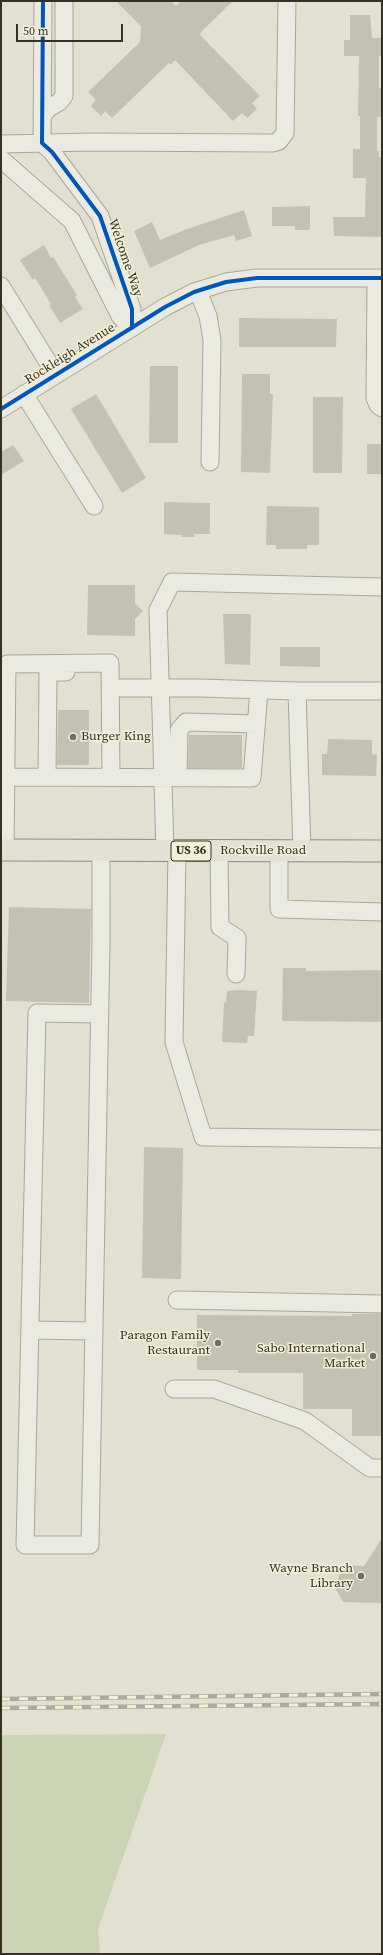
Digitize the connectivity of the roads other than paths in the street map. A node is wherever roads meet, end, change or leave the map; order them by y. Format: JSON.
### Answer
{"nodes":[{"id":1,"x":43,"y":1,"type":"edge"},
{"id":2,"x":64,"y":1,"type":"edge"},
{"id":3,"x":287,"y":1,"type":"edge"},
{"id":4,"x":42,"y":116,"type":"junction"},
{"id":5,"x":42,"y":143,"type":"junction"},
{"id":6,"x":1,"y":144,"type":"edge"},
{"id":7,"x":1,"y":159,"type":"edge"},
{"id":8,"x":379,"y":278,"type":"edge"},
{"id":9,"x":1,"y":286,"type":"edge"},
{"id":10,"x":198,"y":291,"type":"junction"},
{"id":11,"x":132,"y":328,"type":"junction"},
{"id":12,"x":56,"y":375,"type":"junction"},
{"id":13,"x":24,"y":394,"type":"junction"},
{"id":14,"x":382,"y":408,"type":"edge"},
{"id":15,"x":1,"y":409,"type":"edge"},
{"id":16,"x":210,"y":462,"type":"dead end"},
{"id":17,"x":94,"y":506,"type":"dead end"},
{"id":18,"x":382,"y":587,"type":"edge"},
{"id":19,"x":78,"y":663,"type":"junction"},
{"id":20,"x":110,"y":688,"type":"junction"},
{"id":21,"x":159,"y":689,"type":"junction"},
{"id":22,"x":259,"y":690,"type":"junction"},
{"id":23,"x":297,"y":691,"type":"junction"},
{"id":24,"x":382,"y":691,"type":"edge"},
{"id":25,"x":256,"y":724,"type":"junction"},
{"id":26,"x":6,"y":777,"type":"junction"},
{"id":27,"x":47,"y":777,"type":"junction"},
{"id":28,"x":111,"y":777,"type":"junction"},
{"id":29,"x":170,"y":778,"type":"junction"},
{"id":30,"x":3,"y":850,"type":"edge"},
{"id":31,"x":101,"y":851,"type":"junction"},
{"id":32,"x":171,"y":851,"type":"junction"},
{"id":33,"x":219,"y":851,"type":"junction"},
{"id":34,"x":279,"y":851,"type":"junction"},
{"id":35,"x":302,"y":851,"type":"junction"},
{"id":36,"x":382,"y":851,"type":"edge"},
{"id":37,"x":382,"y":912,"type":"edge"},
{"id":38,"x":236,"y":974,"type":"dead end"},
{"id":39,"x":100,"y":1014,"type":"junction"},
{"id":40,"x":382,"y":1139,"type":"edge"},
{"id":41,"x":177,"y":1300,"type":"dead end"},
{"id":42,"x":382,"y":1304,"type":"edge"},
{"id":43,"x":30,"y":1330,"type":"junction"},
{"id":44,"x":94,"y":1331,"type":"junction"},
{"id":45,"x":174,"y":1389,"type":"dead end"},
{"id":46,"x":382,"y":1468,"type":"edge"}],
"edges":[{"from":1,"to":4,"type":"street"},
{"from":2,"to":4,"type":"street"},
{"from":3,"to":5,"type":"street"},
{"from":4,"to":5,"type":"street"},
{"from":5,"to":6,"type":"street"},
{"from":5,"to":11,"type":"street","name":"Welcome Way"},
{"from":7,"to":11,"type":"street","name":"Welcome Way"},
{"from":8,"to":10,"type":"street","name":"Rockleigh Avenue"},
{"from":8,"to":14,"type":"street"},
{"from":9,"to":12,"type":"street"},
{"from":10,"to":11,"type":"street","name":"Rockleigh Avenue"},
{"from":10,"to":16,"type":"street"},
{"from":11,"to":12,"type":"street","name":"Rockleigh Avenue"},
{"from":12,"to":13,"type":"street","name":"Rockleigh Avenue"},
{"from":13,"to":15,"type":"street","name":"Rockleigh Avenue"},
{"from":13,"to":17,"type":"street"},
{"from":18,"to":21,"type":"street"},
{"from":19,"to":20,"type":"street"},
{"from":19,"to":26,"type":"street"},
{"from":19,"to":27,"type":"street"},
{"from":20,"to":21,"type":"street"},
{"from":20,"to":28,"type":"street"},
{"from":21,"to":22,"type":"street"},
{"from":21,"to":29,"type":"street"},
{"from":22,"to":23,"type":"street"},
{"from":22,"to":25,"type":"street"},
{"from":23,"to":24,"type":"street"},
{"from":23,"to":35,"type":"street"},
{"from":25,"to":29,"type":"street"},
{"from":25,"to":29,"type":"street"},
{"from":26,"to":27,"type":"street"},
{"from":26,"to":30,"type":"street"},
{"from":27,"to":28,"type":"street"},
{"from":28,"to":29,"type":"street"},
{"from":29,"to":32,"type":"street"},
{"from":30,"to":31,"type":"main road","name":"Rockville Road","number":"US 36"},
{"from":31,"to":32,"type":"main road","name":"Rockville Road","number":"US 36"},
{"from":31,"to":39,"type":"street"},
{"from":32,"to":33,"type":"main road","name":"Rockville Road","number":"US 36"},
{"from":32,"to":40,"type":"street"},
{"from":33,"to":34,"type":"main road","name":"Rockville Road","number":"US 36"},
{"from":33,"to":38,"type":"street"},
{"from":34,"to":35,"type":"main road","name":"Rockville Road","number":"US 36"},
{"from":34,"to":37,"type":"street"},
{"from":35,"to":36,"type":"main road","name":"Rockville Road","number":"US 36"},
{"from":39,"to":43,"type":"street"},
{"from":39,"to":44,"type":"street"},
{"from":41,"to":42,"type":"street"},
{"from":43,"to":44,"type":"street"},
{"from":43,"to":44,"type":"street"},
{"from":45,"to":46,"type":"street"}]}
